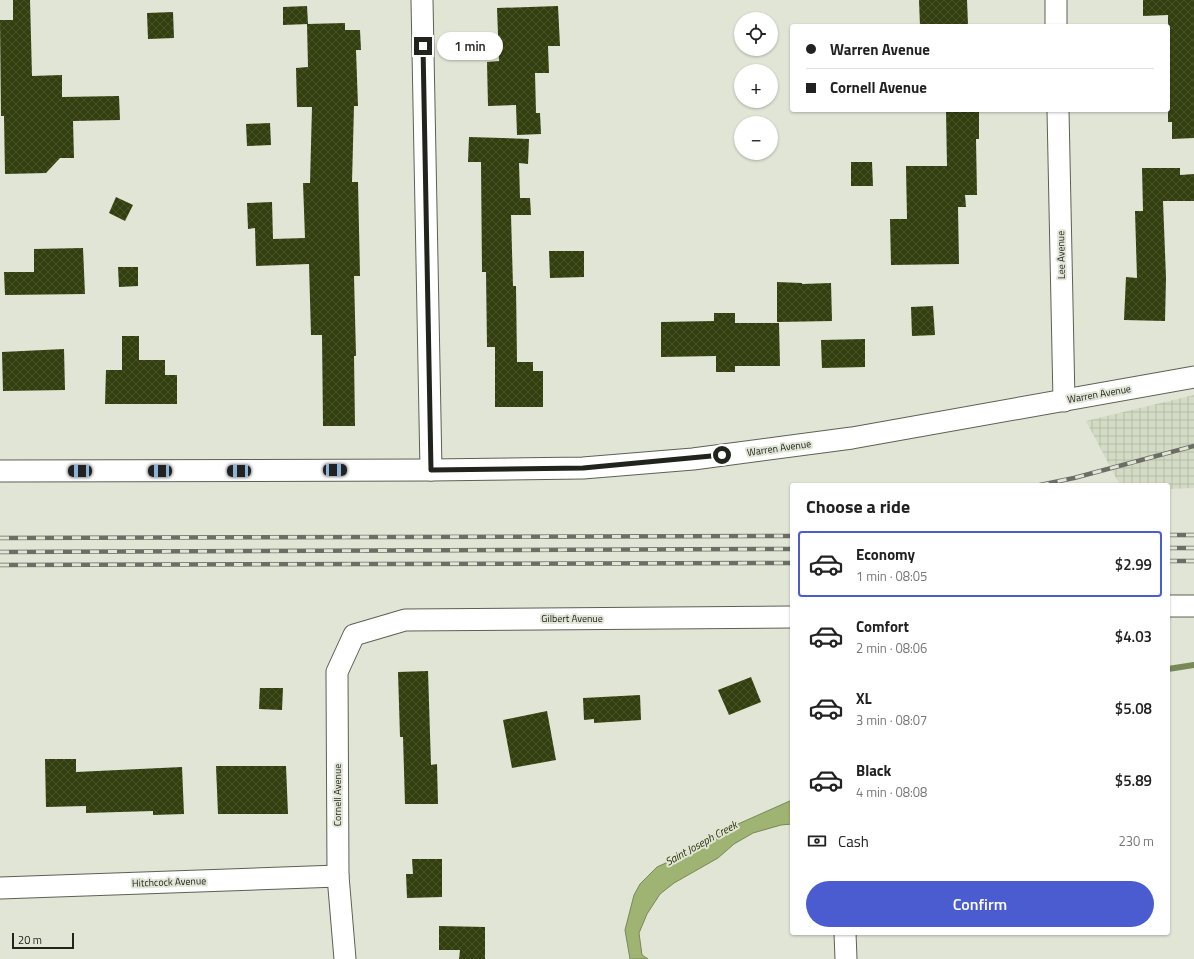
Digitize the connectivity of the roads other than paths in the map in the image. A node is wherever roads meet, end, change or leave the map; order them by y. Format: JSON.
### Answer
{"nodes":[{"id":1,"x":422,"y":0,"type":"edge"},
{"id":2,"x":1056,"y":0,"type":"edge"},
{"id":3,"x":1056,"y":24,"type":"edge"},
{"id":4,"x":1058,"y":112,"type":"edge"},
{"id":5,"x":1194,"y":377,"type":"edge"},
{"id":6,"x":1064,"y":401,"type":"junction"},
{"id":7,"x":431,"y":470,"type":"junction"},
{"id":8,"x":0,"y":471,"type":"edge"},
{"id":9,"x":1170,"y":606,"type":"edge"},
{"id":10,"x":1194,"y":606,"type":"edge"},
{"id":11,"x":790,"y":617,"type":"edge"},
{"id":12,"x":354,"y":636,"type":"joint"},
{"id":13,"x":338,"y":876,"type":"junction"},
{"id":14,"x":0,"y":888,"type":"edge"},
{"id":15,"x":845,"y":935,"type":"edge"},
{"id":16,"x":345,"y":959,"type":"edge"},
{"id":17,"x":846,"y":959,"type":"edge"}],
"edges":[{"from":1,"to":7,"type":"street"},
{"from":2,"to":3,"type":"street"},
{"from":4,"to":6,"type":"street","name":"Lee Avenue"},
{"from":5,"to":6,"type":"street","name":"Warren Avenue"},
{"from":6,"to":7,"type":"street","name":"Warren Avenue"},
{"from":7,"to":8,"type":"street","name":"Warren Avenue"},
{"from":9,"to":10,"type":"street"},
{"from":11,"to":12,"type":"street","name":"Gilbert Avenue"},
{"from":12,"to":13,"type":"street","name":"Cornell Avenue"},
{"from":13,"to":14,"type":"street","name":"Hitchcock Avenue"},
{"from":13,"to":16,"type":"street","name":"Cornell Avenue"},
{"from":15,"to":17,"type":"street"}]}
